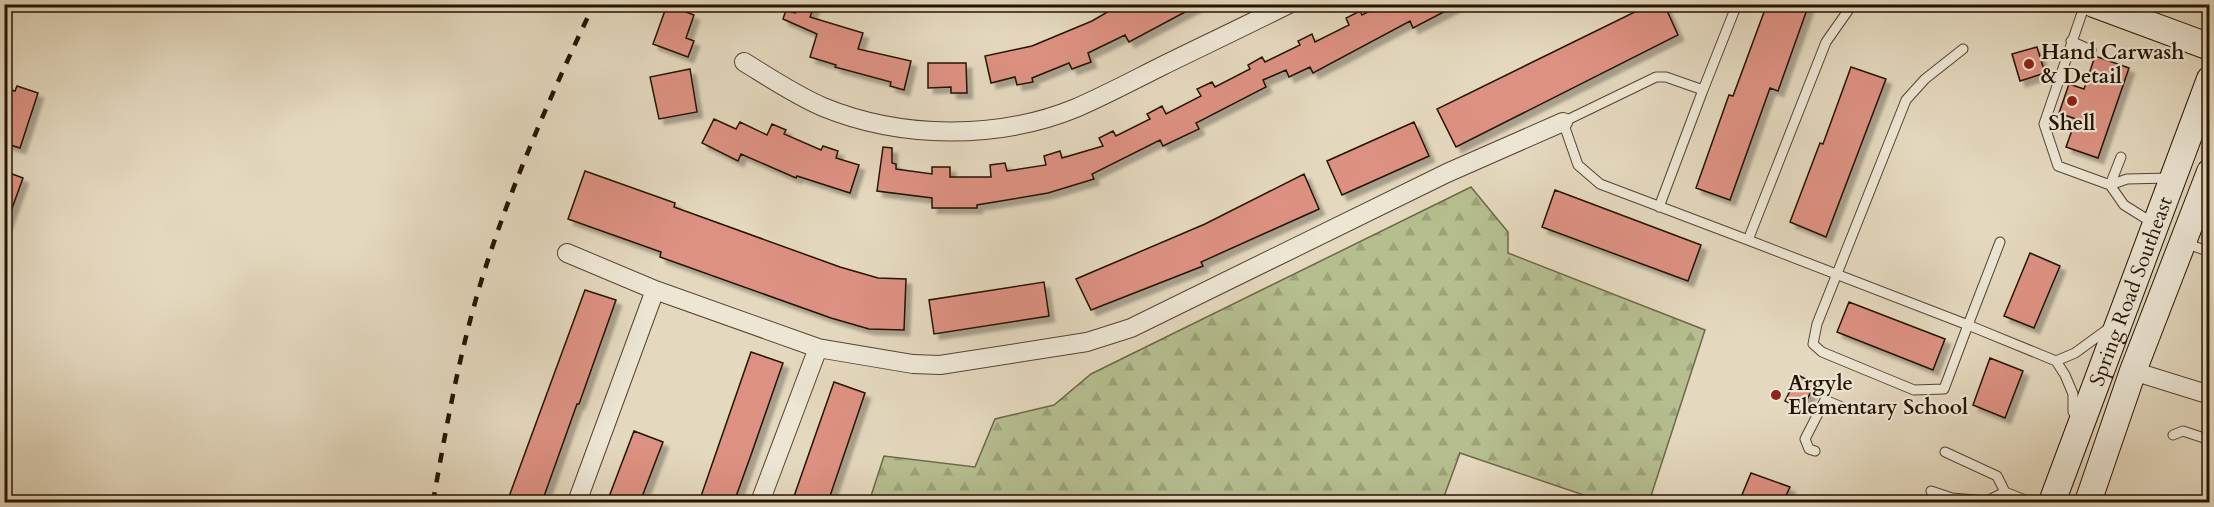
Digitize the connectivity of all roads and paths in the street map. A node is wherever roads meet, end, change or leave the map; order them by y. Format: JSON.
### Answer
{"nodes":[{"id":1,"x":1289,"y":4,"type":"edge"},
{"id":2,"x":1737,"y":4,"type":"edge"},
{"id":3,"x":2085,"y":4,"type":"edge"},
{"id":4,"x":2094,"y":4,"type":"edge"},
{"id":5,"x":1852,"y":5,"type":"edge"},
{"id":6,"x":2125,"y":10,"type":"edge"},
{"id":7,"x":2072,"y":41,"type":"junction"},
{"id":8,"x":2210,"y":47,"type":"edge"},
{"id":9,"x":1963,"y":49,"type":"dead end"},
{"id":10,"x":2091,"y":50,"type":"dead end"},
{"id":11,"x":744,"y":62,"type":"dead end"},
{"id":12,"x":2210,"y":79,"type":"edge"},
{"id":13,"x":1703,"y":90,"type":"junction"},
{"id":14,"x":1563,"y":122,"type":"junction"},
{"id":15,"x":2121,"y":157,"type":"dead end"},
{"id":16,"x":2210,"y":172,"type":"edge"},
{"id":17,"x":2172,"y":178,"type":"junction"},
{"id":18,"x":2110,"y":184,"type":"junction"},
{"id":19,"x":1659,"y":207,"type":"junction"},
{"id":20,"x":2156,"y":224,"type":"junction"},
{"id":21,"x":1748,"y":240,"type":"junction"},
{"id":22,"x":2000,"y":242,"type":"dead end"},
{"id":23,"x":2182,"y":242,"type":"junction"},
{"id":24,"x":2210,"y":252,"type":"edge"},
{"id":25,"x":567,"y":253,"type":"dead end"},
{"id":26,"x":1838,"y":275,"type":"junction"},
{"id":27,"x":656,"y":290,"type":"junction"},
{"id":28,"x":2119,"y":321,"type":"junction"},
{"id":29,"x":1968,"y":325,"type":"junction"},
{"id":30,"x":818,"y":348,"type":"junction"},
{"id":31,"x":2055,"y":361,"type":"junction"},
{"id":32,"x":2133,"y":371,"type":"junction"},
{"id":33,"x":2210,"y":395,"type":"edge"},
{"id":34,"x":1850,"y":410,"type":"dead end"},
{"id":35,"x":2081,"y":425,"type":"junction"},
{"id":36,"x":2174,"y":435,"type":"dead end"},
{"id":37,"x":2210,"y":440,"type":"edge"},
{"id":38,"x":1815,"y":451,"type":"dead end"},
{"id":39,"x":1945,"y":452,"type":"dead end"},
{"id":40,"x":1930,"y":491,"type":"dead end"},
{"id":41,"x":2005,"y":492,"type":"junction"},
{"id":42,"x":577,"y":502,"type":"edge"},
{"id":43,"x":760,"y":502,"type":"edge"},
{"id":44,"x":2030,"y":502,"type":"edge"},
{"id":45,"x":2052,"y":502,"type":"edge"},
{"id":46,"x":2088,"y":502,"type":"edge"}],
"edges":[{"from":1,"to":11,"type":"street"},
{"from":2,"to":13,"type":"lane"},
{"from":3,"to":7,"type":"lane"},
{"from":4,"to":6,"type":"main road"},
{"from":5,"to":21,"type":"lane"},
{"from":6,"to":8,"type":"main road"},
{"from":7,"to":10,"type":"lane"},
{"from":7,"to":18,"type":"lane"},
{"from":9,"to":26,"type":"lane"},
{"from":12,"to":17,"type":"main road","name":"Spring Road Southeast"},
{"from":13,"to":14,"type":"lane"},
{"from":13,"to":19,"type":"lane"},
{"from":14,"to":19,"type":"lane"},
{"from":14,"to":30,"type":"street"},
{"from":15,"to":18,"type":"lane"},
{"from":16,"to":23,"type":"main road","name":"Spring Road Southeast"},
{"from":17,"to":18,"type":"lane"},
{"from":17,"to":20,"type":"main road","name":"Spring Road Southeast"},
{"from":18,"to":20,"type":"lane"},
{"from":19,"to":21,"type":"lane"},
{"from":20,"to":28,"type":"main road","name":"Spring Road Southeast"},
{"from":21,"to":26,"type":"lane"},
{"from":22,"to":29,"type":"lane"},
{"from":23,"to":24,"type":"lane"},
{"from":23,"to":32,"type":"main road","name":"Spring Road Southeast"},
{"from":25,"to":27,"type":"street"},
{"from":26,"to":29,"type":"lane"},
{"from":26,"to":29,"type":"lane"},
{"from":27,"to":30,"type":"street"},
{"from":27,"to":42,"type":"street"},
{"from":28,"to":31,"type":"lane"},
{"from":28,"to":35,"type":"main road","name":"Spring Road Southeast"},
{"from":29,"to":31,"type":"lane"},
{"from":30,"to":43,"type":"street"},
{"from":31,"to":35,"type":"lane"},
{"from":32,"to":33,"type":"street"},
{"from":32,"to":46,"type":"main road","name":"Spring Road Southeast"},
{"from":34,"to":38,"type":"lane"},
{"from":35,"to":45,"type":"main road","name":"Spring Road Southeast"},
{"from":36,"to":37,"type":"lane"},
{"from":39,"to":41,"type":"lane"},
{"from":40,"to":41,"type":"lane"},
{"from":41,"to":44,"type":"lane"}]}
